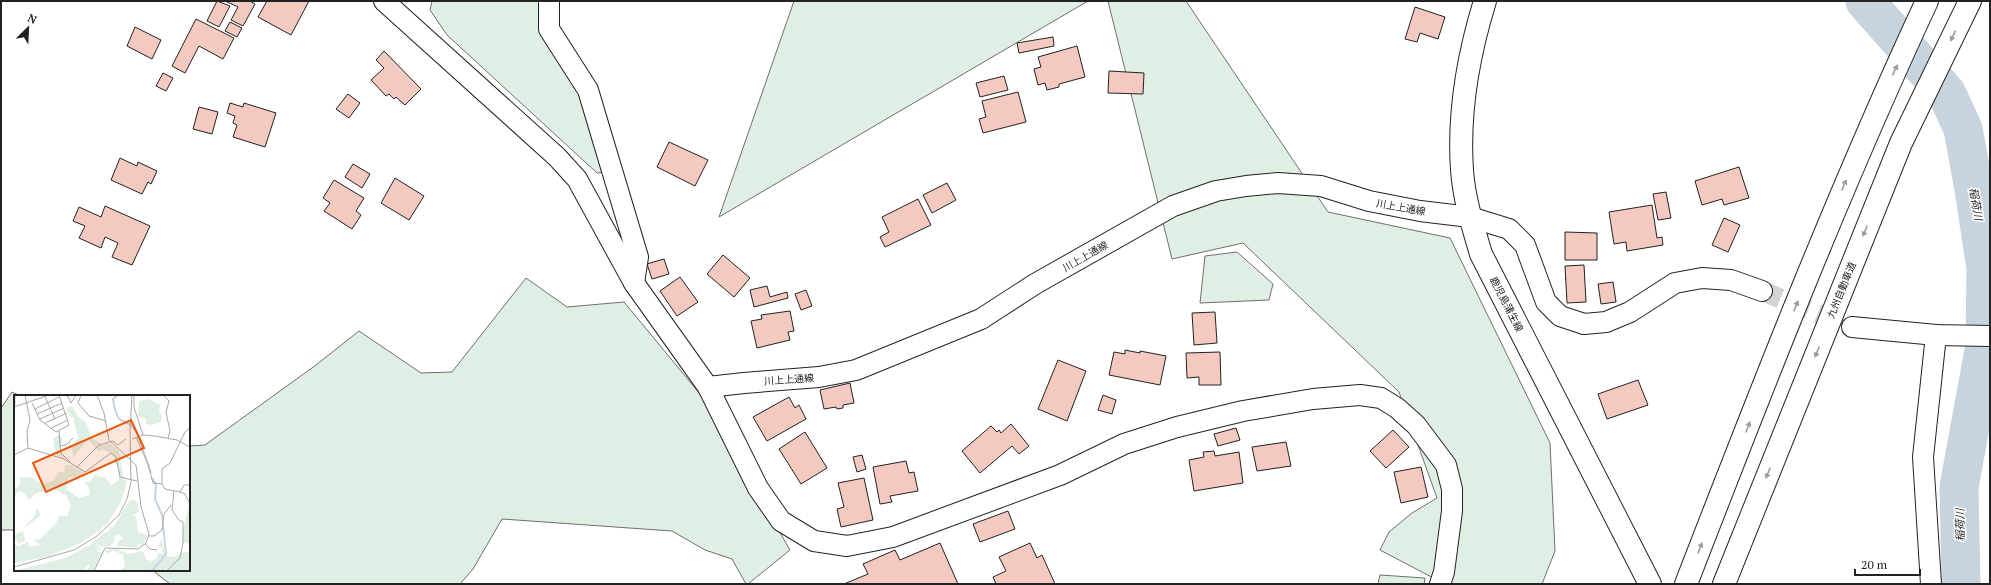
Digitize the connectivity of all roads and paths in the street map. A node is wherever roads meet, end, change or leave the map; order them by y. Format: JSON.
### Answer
{"nodes":[{"id":1,"x":384,"y":1,"type":"edge"},
{"id":2,"x":549,"y":1,"type":"edge"},
{"id":3,"x":1485,"y":1,"type":"edge"},
{"id":4,"x":1927,"y":1,"type":"edge"},
{"id":5,"x":1970,"y":1,"type":"edge"},
{"id":6,"x":1470,"y":217,"type":"junction"},
{"id":7,"x":634,"y":283,"type":"junction"},
{"id":8,"x":1762,"y":292,"type":"tunnel mouth"},
{"id":9,"x":1852,"y":327,"type":"tunnel mouth"},
{"id":10,"x":1936,"y":335,"type":"junction"},
{"id":11,"x":1990,"y":336,"type":"edge"},
{"id":12,"x":708,"y":387,"type":"junction"},
{"id":13,"x":1440,"y":584,"type":"edge"},
{"id":14,"x":1650,"y":584,"type":"edge"},
{"id":15,"x":1686,"y":584,"type":"edge"},
{"id":16,"x":1724,"y":584,"type":"edge"},
{"id":17,"x":1932,"y":584,"type":"edge"}],
"edges":[{"from":1,"to":7,"type":"street"},
{"from":2,"to":7,"type":"street"},
{"from":3,"to":6,"type":"main road","name":"鹿児島蒲生線"},
{"from":15,"to":4,"type":"main road","one_way":true},
{"from":5,"to":16,"type":"main road","name":"九州自動車道","one_way":true},
{"from":6,"to":8,"type":"street","name":"川上上通線"},
{"from":6,"to":12,"type":"street","name":"川上上通線"},
{"from":6,"to":14,"type":"main road","name":"鹿児島蒲生線"},
{"from":7,"to":12,"type":"street"},
{"from":9,"to":10,"type":"street"},
{"from":10,"to":11,"type":"street"},
{"from":10,"to":17,"type":"street"},
{"from":12,"to":13,"type":"street"}]}
